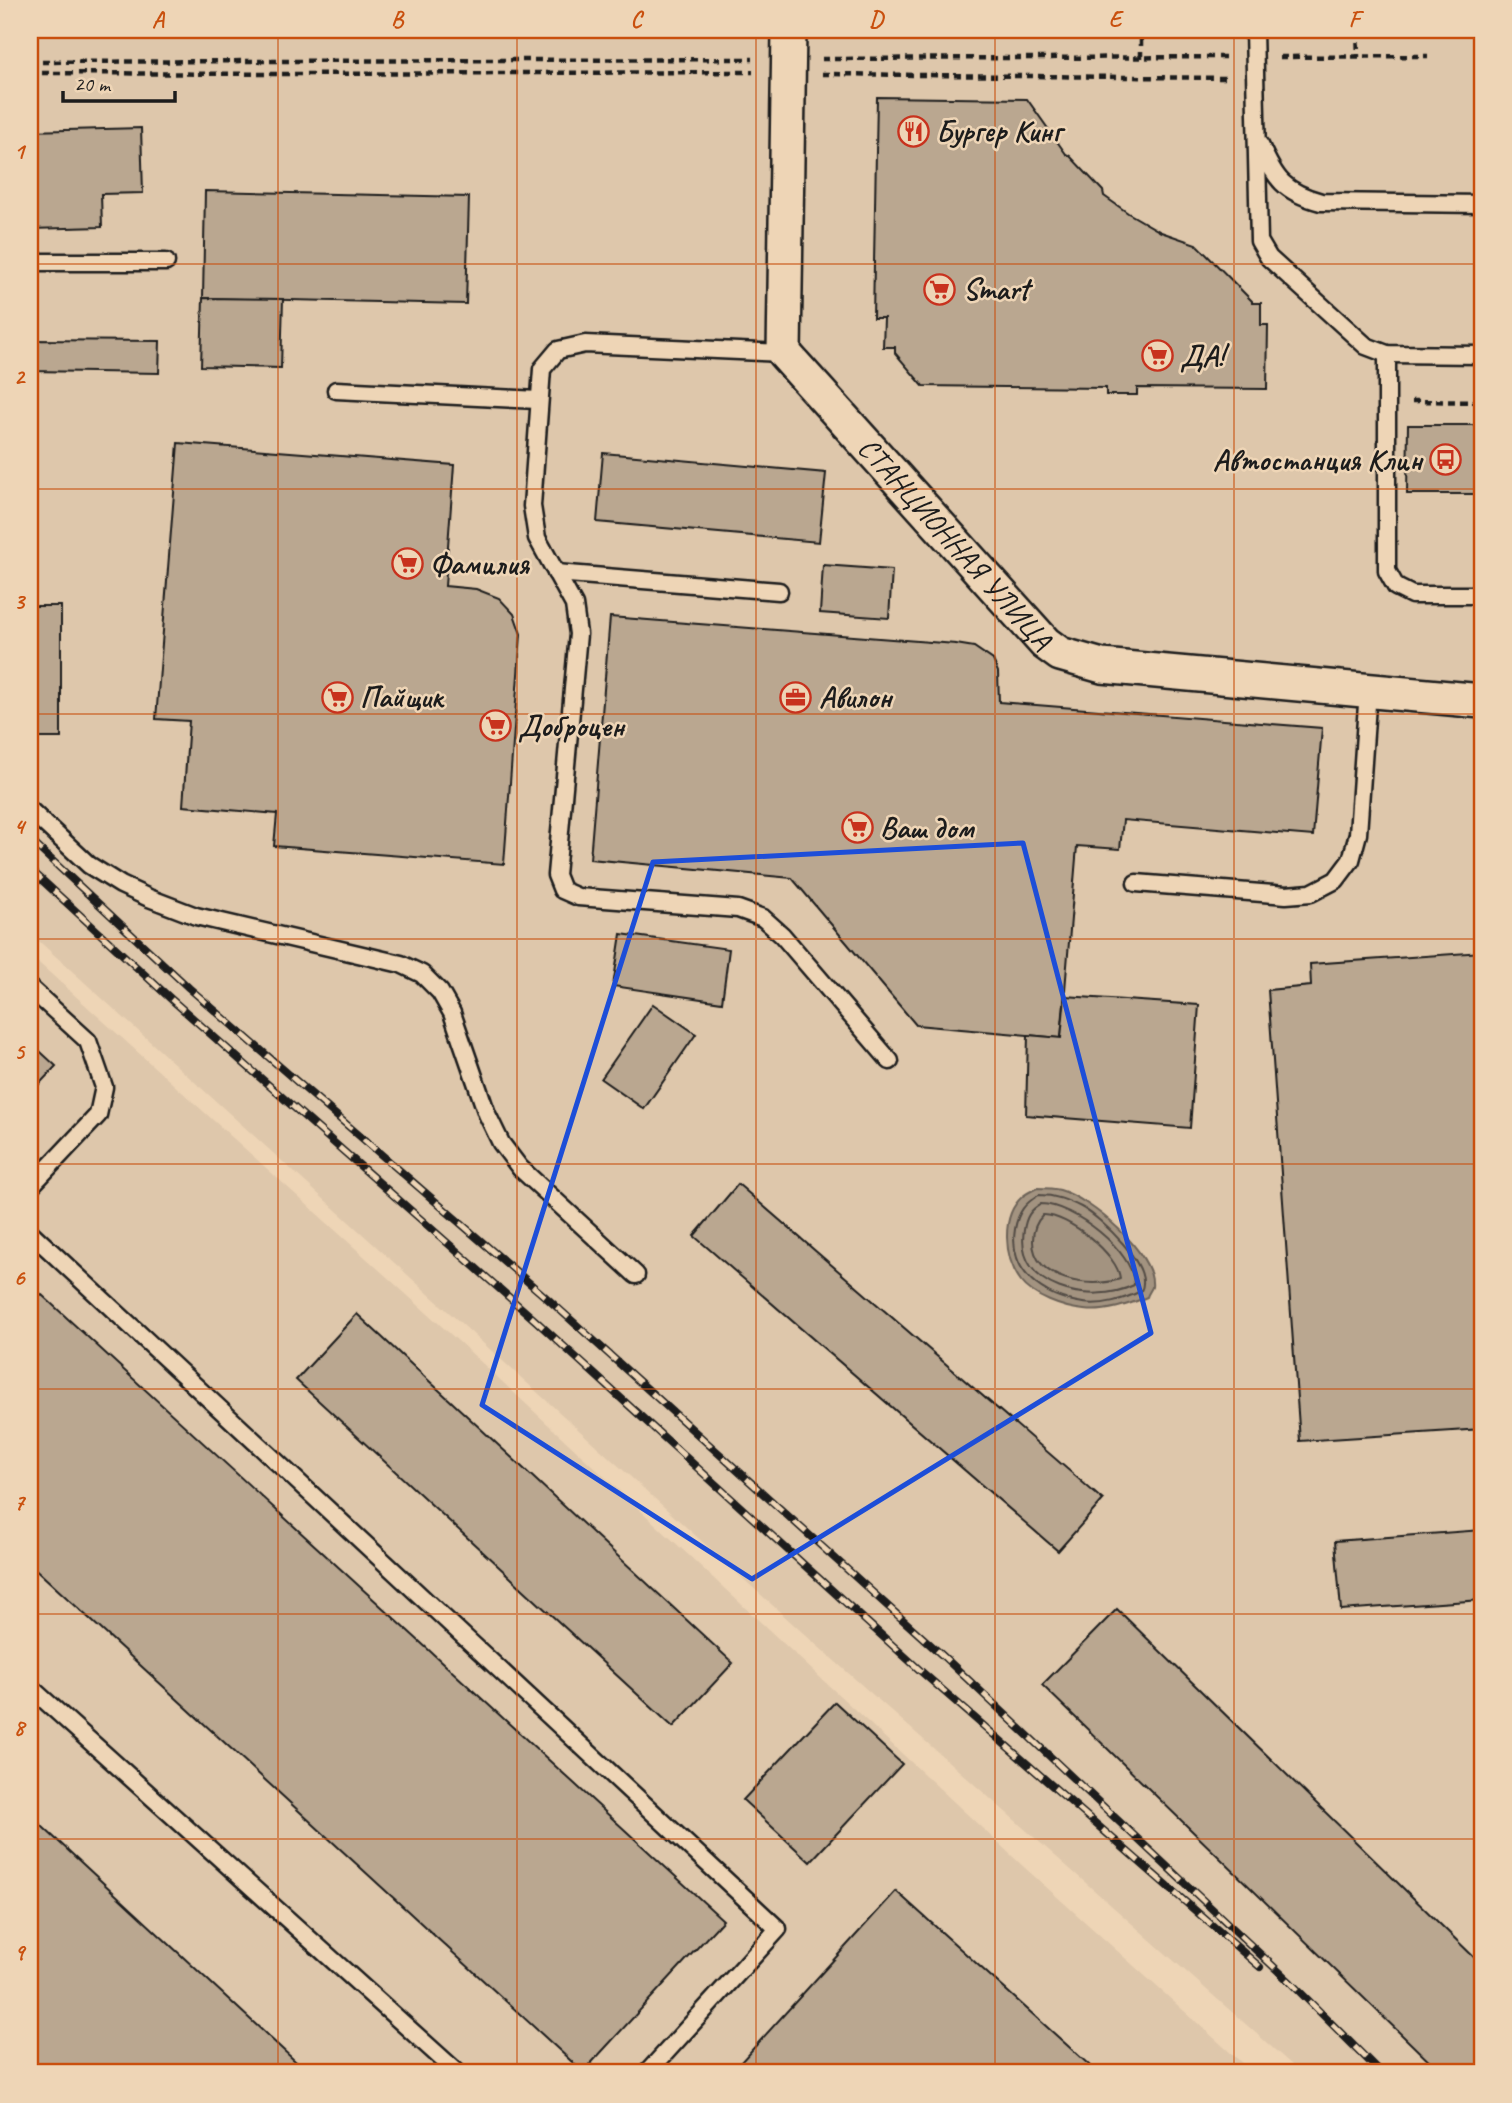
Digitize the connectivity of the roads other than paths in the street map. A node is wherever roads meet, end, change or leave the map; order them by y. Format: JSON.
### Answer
{"nodes":[{"id":1,"x":1254,"y":30,"type":"edge"},
{"id":2,"x":788,"y":54,"type":"edge"},
{"id":3,"x":1258,"y":140,"type":"junction"},
{"id":4,"x":1482,"y":204,"type":"edge"},
{"id":5,"x":30,"y":262,"type":"edge"},
{"id":6,"x":166,"y":262,"type":"dead end"},
{"id":7,"x":785,"y":353,"type":"junction"},
{"id":8,"x":1387,"y":354,"type":"junction"},
{"id":9,"x":1482,"y":355,"type":"edge"},
{"id":10,"x":336,"y":390,"type":"dead end"},
{"id":11,"x":538,"y":400,"type":"junction"},
{"id":12,"x":556,"y":573,"type":"junction"},
{"id":13,"x":779,"y":592,"type":"dead end"},
{"id":14,"x":1482,"y":595,"type":"edge"},
{"id":15,"x":1368,"y":690,"type":"junction"},
{"id":16,"x":1482,"y":701,"type":"edge"},
{"id":17,"x":30,"y":810,"type":"edge"},
{"id":18,"x":1136,"y":883,"type":"dead end"},
{"id":19,"x":30,"y":988,"type":"edge"},
{"id":20,"x":890,"y":1061,"type":"dead end"},
{"id":21,"x":30,"y":1187,"type":"edge"},
{"id":22,"x":30,"y":1232,"type":"edge"},
{"id":23,"x":636,"y":1275,"type":"dead end"},
{"id":24,"x":30,"y":1687,"type":"edge"},
{"id":25,"x":458,"y":2073,"type":"edge"},
{"id":26,"x":647,"y":2073,"type":"edge"}],
"edges":[{"from":1,"to":3,"type":"lane"},
{"from":2,"to":7,"type":"street"},
{"from":3,"to":4,"type":"lane"},
{"from":3,"to":8,"type":"lane"},
{"from":5,"to":6,"type":"lane"},
{"from":7,"to":11,"type":"lane"},
{"from":7,"to":15,"type":"street","name":"СТАНЦИОННАЯ УЛИЦА"},
{"from":8,"to":9,"type":"lane"},
{"from":8,"to":14,"type":"lane"},
{"from":10,"to":11,"type":"lane"},
{"from":11,"to":12,"type":"lane"},
{"from":12,"to":13,"type":"lane"},
{"from":12,"to":20,"type":"lane"},
{"from":15,"to":16,"type":"street","name":"СТАНЦИОННАЯ УЛИЦА"},
{"from":15,"to":18,"type":"lane"},
{"from":17,"to":23,"type":"lane"},
{"from":19,"to":21,"type":"lane"},
{"from":22,"to":26,"type":"lane"},
{"from":24,"to":25,"type":"lane"}]}
